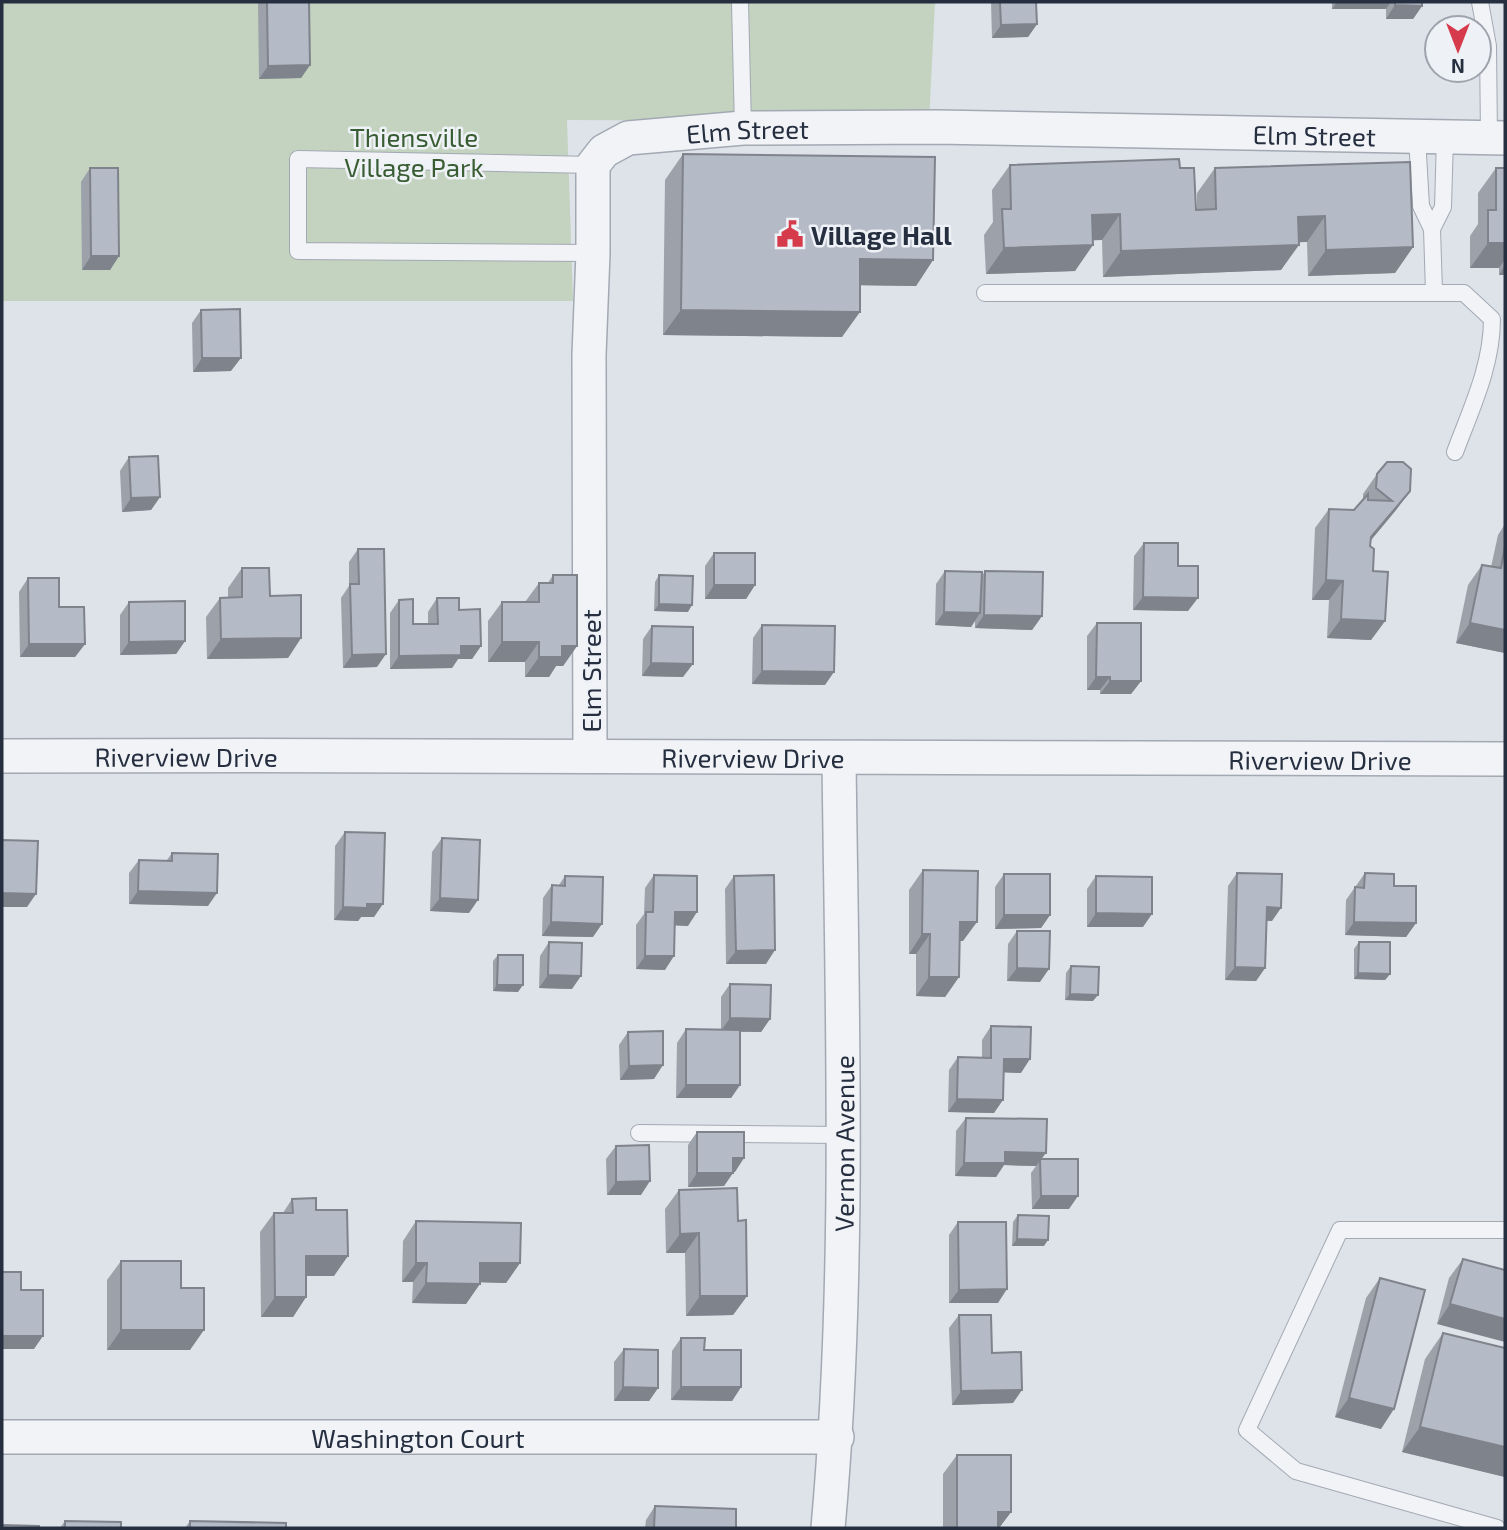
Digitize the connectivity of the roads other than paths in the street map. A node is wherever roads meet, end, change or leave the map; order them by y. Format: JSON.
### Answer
{"nodes":[{"id":1,"x":740,"y":2,"type":"edge"},
{"id":2,"x":1480,"y":2,"type":"edge"},
{"id":3,"x":743,"y":128,"type":"junction"},
{"id":4,"x":1431,"y":137,"type":"junction"},
{"id":5,"x":1497,"y":138,"type":"edge"},
{"id":6,"x":593,"y":165,"type":"junction"},
{"id":7,"x":1432,"y":229,"type":"junction"},
{"id":8,"x":593,"y":253,"type":"junction"},
{"id":9,"x":1434,"y":292,"type":"junction"},
{"id":10,"x":985,"y":293,"type":"dead end"},
{"id":11,"x":1455,"y":452,"type":"dead end"},
{"id":12,"x":2,"y":756,"type":"edge"},
{"id":13,"x":590,"y":756,"type":"junction"},
{"id":14,"x":839,"y":759,"type":"junction"},
{"id":15,"x":1505,"y":759,"type":"edge"},
{"id":16,"x":639,"y":1133,"type":"dead end"},
{"id":17,"x":844,"y":1135,"type":"junction"},
{"id":18,"x":1505,"y":1230,"type":"edge"},
{"id":19,"x":2,"y":1437,"type":"edge"},
{"id":20,"x":837,"y":1437,"type":"junction"},
{"id":21,"x":828,"y":1528,"type":"edge"},
{"id":22,"x":1497,"y":1528,"type":"edge"}],
"edges":[{"from":1,"to":3,"type":"lane"},
{"from":2,"to":5,"type":"lane"},
{"from":3,"to":4,"type":"street","name":"Elm Street"},
{"from":3,"to":6,"type":"street","name":"Elm Street"},
{"from":4,"to":5,"type":"street","name":"Elm Street"},
{"from":4,"to":7,"type":"lane"},
{"from":4,"to":7,"type":"lane"},
{"from":6,"to":8,"type":"street","name":"Elm Street"},
{"from":6,"to":8,"type":"lane"},
{"from":7,"to":9,"type":"lane"},
{"from":8,"to":13,"type":"street","name":"Elm Street"},
{"from":9,"to":10,"type":"lane"},
{"from":9,"to":11,"type":"lane"},
{"from":12,"to":13,"type":"street","name":"Riverview Drive"},
{"from":13,"to":14,"type":"street","name":"Riverview Drive"},
{"from":14,"to":15,"type":"street","name":"Riverview Drive"},
{"from":14,"to":17,"type":"street","name":"Vernon Avenue"},
{"from":16,"to":17,"type":"lane"},
{"from":17,"to":20,"type":"street","name":"Vernon Avenue"},
{"from":18,"to":22,"type":"lane"},
{"from":19,"to":20,"type":"street","name":"Washington Court"},
{"from":20,"to":21,"type":"street","name":"Vernon Avenue"}]}
